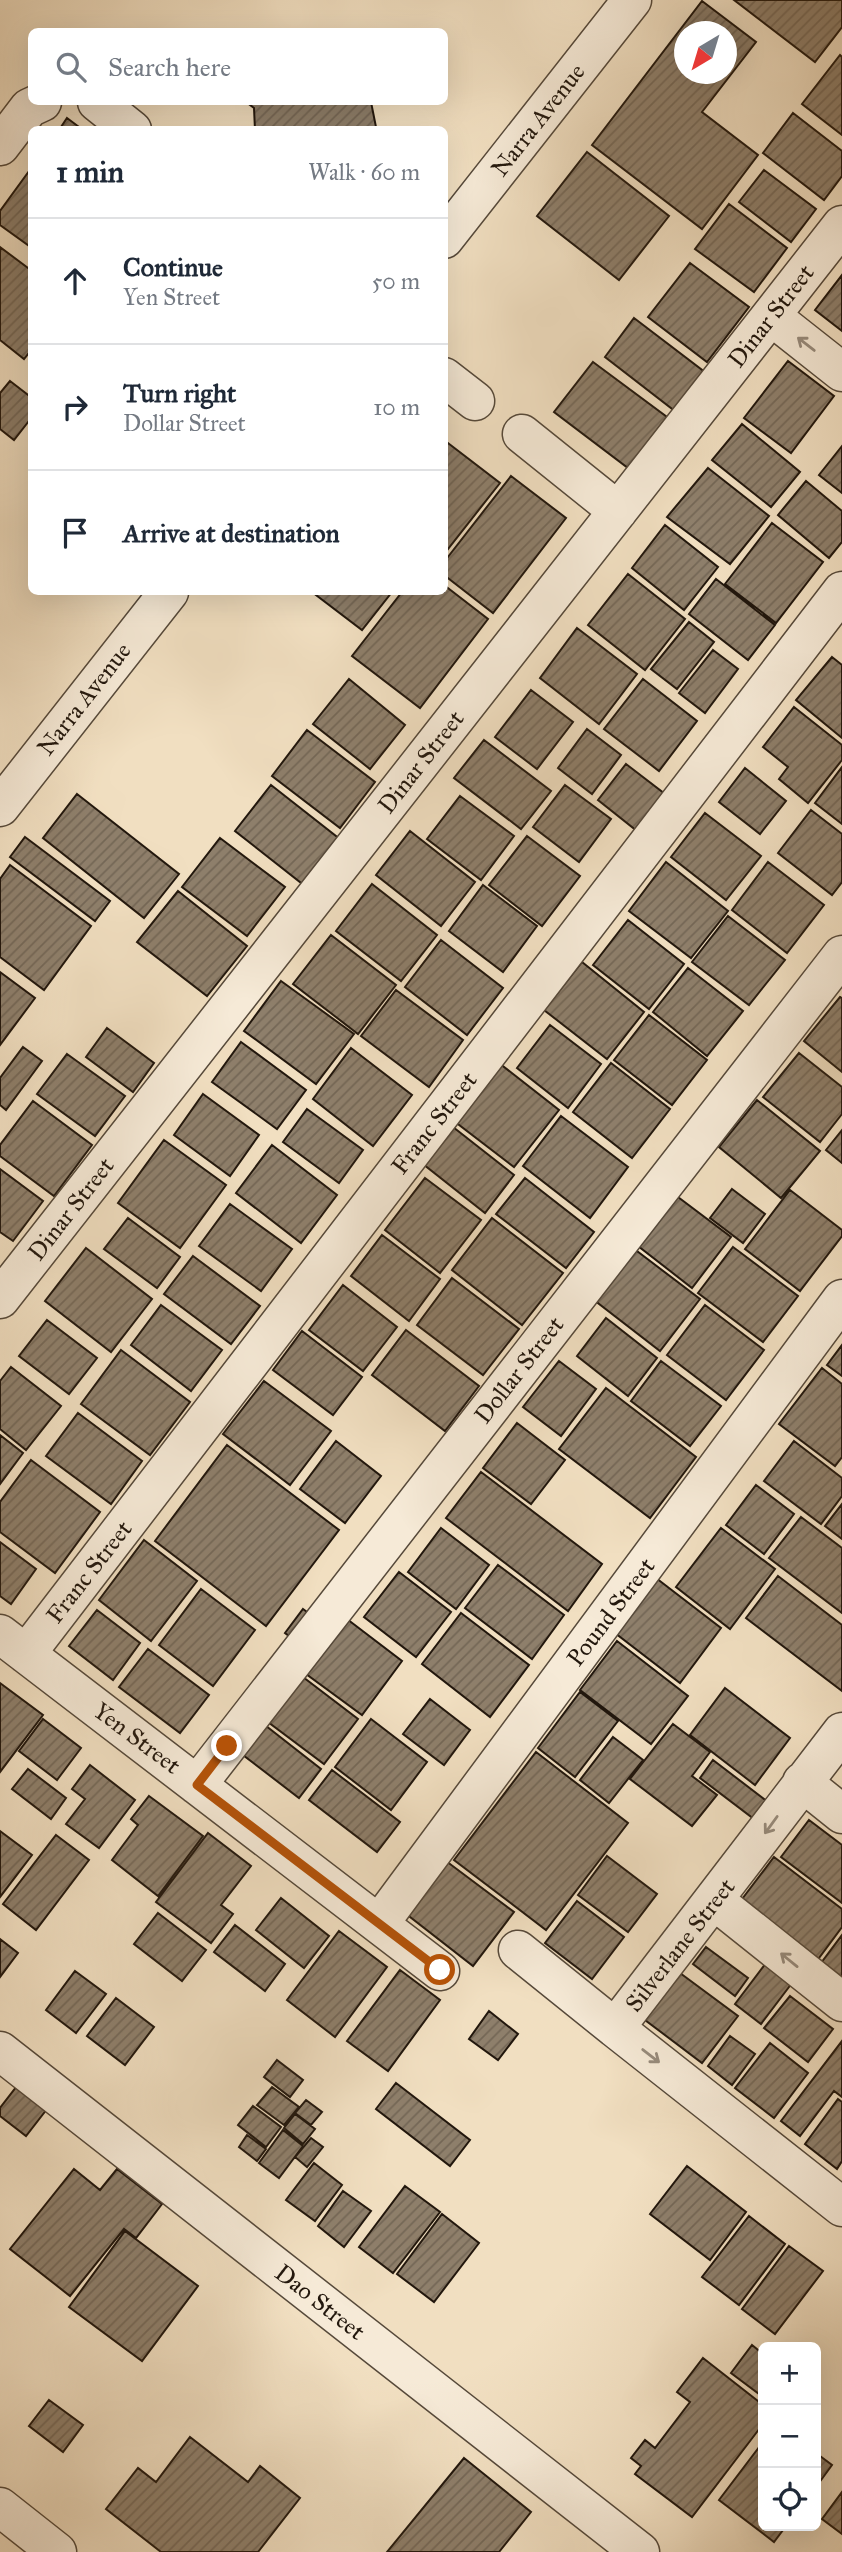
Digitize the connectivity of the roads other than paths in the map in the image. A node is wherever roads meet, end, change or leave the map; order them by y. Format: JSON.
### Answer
{"nodes":[{"id":1,"x":621,"y":4,"type":"edge"},
{"id":2,"x":36,"y":105,"type":"edge"},
{"id":3,"x":101,"y":105,"type":"edge"},
{"id":4,"x":127,"y":126,"type":"edge"},
{"id":5,"x":0,"y":146,"type":"edge"},
{"id":6,"x":842,"y":225,"type":"edge"},
{"id":7,"x":448,"y":234,"type":"edge"},
{"id":8,"x":771,"y":316,"type":"junction"},
{"id":9,"x":842,"y":372,"type":"edge"},
{"id":10,"x":448,"y":380,"type":"edge"},
{"id":11,"x":475,"y":401,"type":"dead end"},
{"id":12,"x":522,"y":434,"type":"dead end"},
{"id":13,"x":618,"y":511,"type":"junction"},
{"id":14,"x":842,"y":591,"type":"edge"},
{"id":15,"x":167,"y":595,"type":"edge"},
{"id":16,"x":0,"y":807,"type":"edge"},
{"id":17,"x":842,"y":955,"type":"edge"},
{"id":18,"x":0,"y":1299,"type":"edge"},
{"id":19,"x":842,"y":1299,"type":"edge"},
{"id":20,"x":13,"y":1644,"type":"edge"},
{"id":21,"x":842,"y":1731,"type":"edge"},
{"id":22,"x":802,"y":1782,"type":"junction"},
{"id":23,"x":197,"y":1785,"type":"junction"},
{"id":24,"x":842,"y":1814,"type":"edge"},
{"id":25,"x":715,"y":1901,"type":"junction"},
{"id":26,"x":379,"y":1924,"type":"junction"},
{"id":27,"x":518,"y":1950,"type":"dead end"},
{"id":28,"x":440,"y":1970,"type":"dead end"},
{"id":29,"x":842,"y":2002,"type":"edge"},
{"id":30,"x":615,"y":2028,"type":"junction"},
{"id":31,"x":0,"y":2051,"type":"edge"},
{"id":32,"x":842,"y":2207,"type":"edge"},
{"id":33,"x":0,"y":2507,"type":"edge"},
{"id":34,"x":57,"y":2552,"type":"edge"},
{"id":35,"x":640,"y":2552,"type":"edge"}],
"edges":[{"from":1,"to":7,"type":"street","name":"Narra Avenue"},
{"from":2,"to":5,"type":"street"},
{"from":3,"to":4,"type":"street"},
{"from":6,"to":8,"type":"street","name":"Dinar Street"},
{"from":9,"to":8,"type":"street","one_way":true},
{"from":8,"to":13,"type":"street","name":"Dinar Street"},
{"from":10,"to":11,"type":"street"},
{"from":12,"to":13,"type":"street"},
{"from":13,"to":18,"type":"street","name":"Dinar Street"},
{"from":14,"to":20,"type":"street","name":"Franc Street"},
{"from":15,"to":16,"type":"street","name":"Narra Avenue"},
{"from":17,"to":23,"type":"street","name":"Dollar Street"},
{"from":19,"to":26,"type":"street","name":"Pound Street"},
{"from":20,"to":23,"type":"street","name":"Yen Street"},
{"from":21,"to":22,"type":"street","name":"Silverlane Street"},
{"from":22,"to":24,"type":"street"},
{"from":22,"to":25,"type":"street","name":"Silverlane Street","one_way":true},
{"from":23,"to":26,"type":"street","name":"Yen Street"},
{"from":29,"to":25,"type":"street","one_way":true},
{"from":25,"to":30,"type":"street","name":"Silverlane Street"},
{"from":26,"to":28,"type":"street","name":"Yen Street"},
{"from":27,"to":30,"type":"street"},
{"from":30,"to":32,"type":"street","name":"Silverlane Street","one_way":true},
{"from":31,"to":35,"type":"street","name":"Dao Street"},
{"from":33,"to":34,"type":"street"}]}
